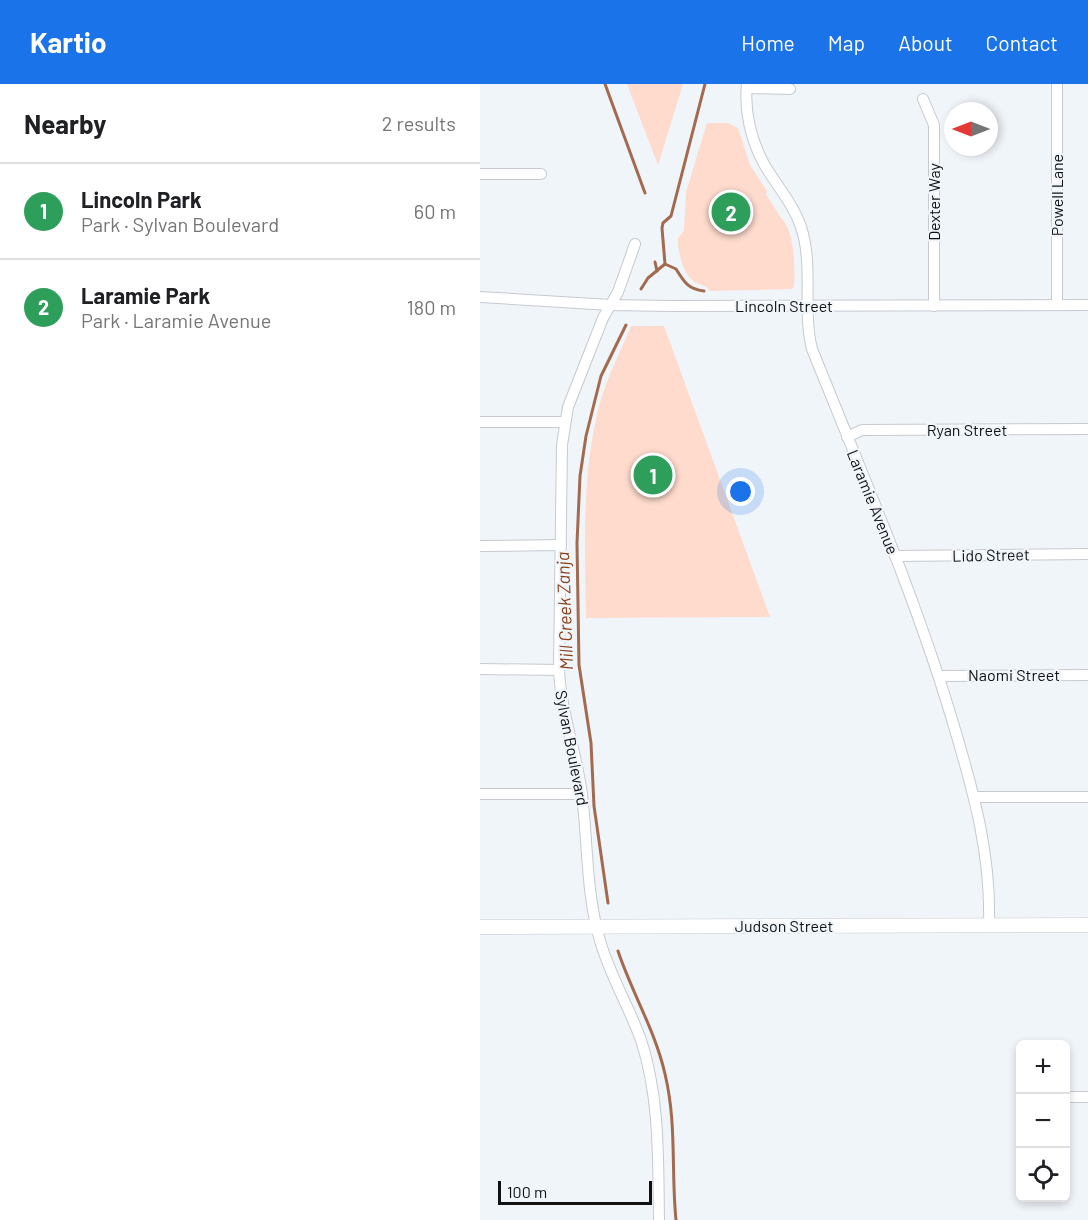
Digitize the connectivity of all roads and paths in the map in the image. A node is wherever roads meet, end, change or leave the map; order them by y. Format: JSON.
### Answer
{"nodes":[{"id":1,"x":1057,"y":84,"type":"edge"},
{"id":2,"x":747,"y":86,"type":"edge"},
{"id":3,"x":790,"y":89,"type":"dead end"},
{"id":4,"x":923,"y":99,"type":"dead end"},
{"id":5,"x":480,"y":174,"type":"edge"},
{"id":6,"x":541,"y":174,"type":"dead end"},
{"id":7,"x":635,"y":244,"type":"dead end"},
{"id":8,"x":480,"y":297,"type":"edge"},
{"id":9,"x":610,"y":305,"type":"junction"},
{"id":10,"x":1057,"y":305,"type":"junction"},
{"id":11,"x":1088,"y":305,"type":"edge"},
{"id":12,"x":807,"y":306,"type":"junction"},
{"id":13,"x":934,"y":306,"type":"junction"},
{"id":14,"x":480,"y":422,"type":"edge"},
{"id":15,"x":564,"y":422,"type":"junction"},
{"id":16,"x":1088,"y":429,"type":"edge"},
{"id":17,"x":847,"y":437,"type":"junction"},
{"id":18,"x":561,"y":545,"type":"junction"},
{"id":19,"x":480,"y":546,"type":"edge"},
{"id":20,"x":1088,"y":554,"type":"edge"},
{"id":21,"x":895,"y":556,"type":"junction"},
{"id":22,"x":480,"y":669,"type":"edge"},
{"id":23,"x":559,"y":670,"type":"junction"},
{"id":24,"x":1088,"y":675,"type":"edge"},
{"id":25,"x":939,"y":676,"type":"junction"},
{"id":26,"x":480,"y":794,"type":"edge"},
{"id":27,"x":582,"y":794,"type":"junction"},
{"id":28,"x":974,"y":797,"type":"junction"},
{"id":29,"x":1088,"y":797,"type":"edge"},
{"id":30,"x":989,"y":925,"type":"junction"},
{"id":31,"x":1088,"y":925,"type":"edge"},
{"id":32,"x":480,"y":927,"type":"edge"},
{"id":33,"x":597,"y":927,"type":"junction"},
{"id":34,"x":1070,"y":1097,"type":"edge"},
{"id":35,"x":1088,"y":1098,"type":"edge"},
{"id":36,"x":659,"y":1220,"type":"edge"}],
"edges":[{"from":1,"to":10,"type":"street","name":"Powell Lane"},
{"from":2,"to":3,"type":"street","name":"Laramie Avenue"},
{"from":2,"to":12,"type":"street","name":"Laramie Avenue"},
{"from":4,"to":13,"type":"street","name":"Dexter Way"},
{"from":5,"to":6,"type":"street"},
{"from":7,"to":9,"type":"street","name":"Sylvan Boulevard"},
{"from":8,"to":9,"type":"street","name":"Lincoln Street"},
{"from":9,"to":12,"type":"street","name":"Lincoln Street"},
{"from":9,"to":15,"type":"street","name":"Sylvan Boulevard"},
{"from":10,"to":11,"type":"street","name":"Lincoln Street"},
{"from":10,"to":13,"type":"street","name":"Lincoln Street"},
{"from":12,"to":13,"type":"street","name":"Lincoln Street"},
{"from":12,"to":17,"type":"street","name":"Laramie Avenue"},
{"from":14,"to":15,"type":"street"},
{"from":15,"to":18,"type":"street","name":"Sylvan Boulevard"},
{"from":16,"to":17,"type":"street","name":"Ryan Street"},
{"from":17,"to":21,"type":"street","name":"Laramie Avenue"},
{"from":18,"to":19,"type":"street"},
{"from":18,"to":23,"type":"street","name":"Sylvan Boulevard"},
{"from":20,"to":21,"type":"street","name":"Lido Street"},
{"from":21,"to":25,"type":"street","name":"Laramie Avenue"},
{"from":22,"to":23,"type":"street"},
{"from":23,"to":27,"type":"street","name":"Sylvan Boulevard"},
{"from":24,"to":25,"type":"street","name":"Naomi Street"},
{"from":25,"to":28,"type":"street","name":"Laramie Avenue"},
{"from":26,"to":27,"type":"street"},
{"from":27,"to":33,"type":"street","name":"Sylvan Boulevard"},
{"from":28,"to":29,"type":"street"},
{"from":28,"to":30,"type":"street","name":"Laramie Avenue"},
{"from":30,"to":31,"type":"main road","name":"Judson Street"},
{"from":30,"to":33,"type":"main road","name":"Judson Street"},
{"from":32,"to":33,"type":"main road","name":"Judson Street"},
{"from":33,"to":36,"type":"street","name":"Sylvan Boulevard"},
{"from":34,"to":35,"type":"street"}]}
